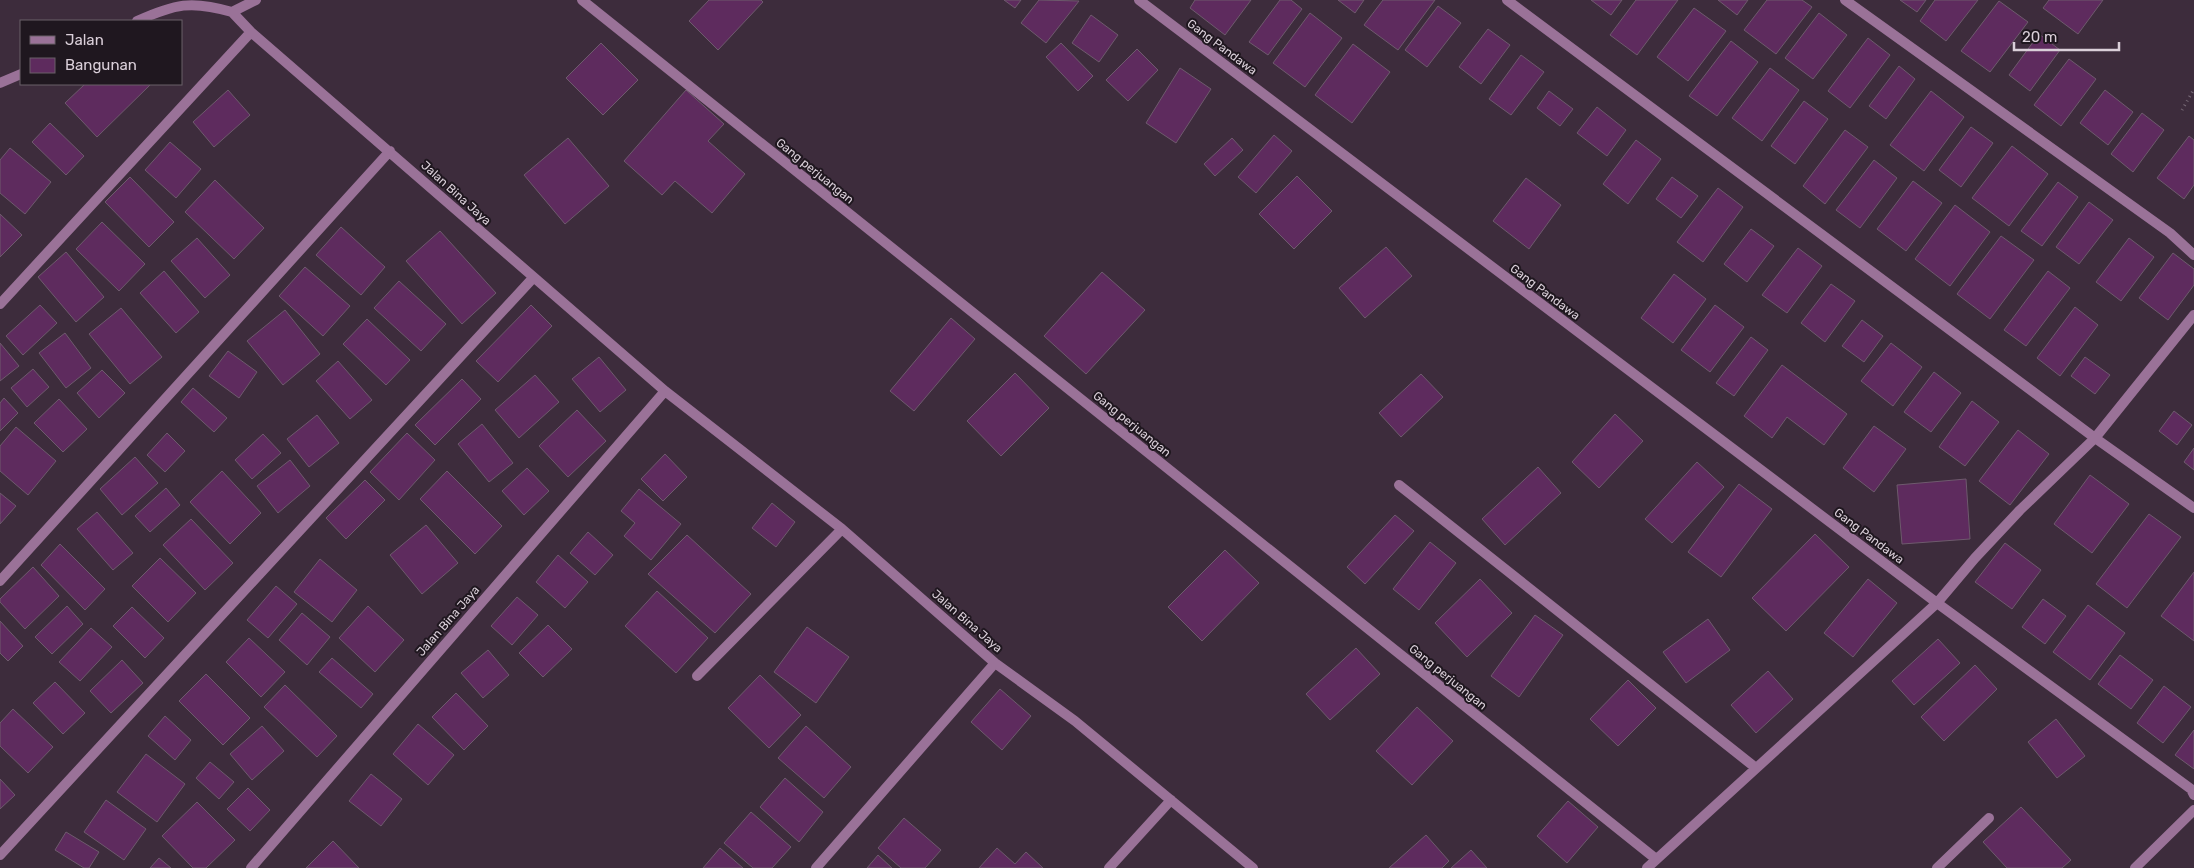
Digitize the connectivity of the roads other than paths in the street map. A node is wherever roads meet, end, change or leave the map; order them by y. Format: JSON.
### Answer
{"nodes":[{"id":1,"x":256,"y":0,"type":"edge"},
{"id":2,"x":582,"y":0,"type":"edge"},
{"id":3,"x":1139,"y":0,"type":"edge"},
{"id":4,"x":1507,"y":0,"type":"edge"},
{"id":5,"x":1845,"y":0,"type":"edge"},
{"id":6,"x":232,"y":12,"type":"junction"},
{"id":7,"x":139,"y":20,"type":"edge"},
{"id":8,"x":251,"y":32,"type":"junction"},
{"id":9,"x":20,"y":74,"type":"edge"},
{"id":10,"x":0,"y":83,"type":"edge"},
{"id":11,"x":390,"y":151,"type":"junction"},
{"id":12,"x":2194,"y":255,"type":"edge"},
{"id":13,"x":533,"y":278,"type":"junction"},
{"id":14,"x":0,"y":304,"type":"edge"},
{"id":15,"x":2194,"y":315,"type":"edge"},
{"id":16,"x":665,"y":391,"type":"junction"},
{"id":17,"x":2095,"y":438,"type":"junction"},
{"id":18,"x":1399,"y":485,"type":"dead end"},
{"id":19,"x":2194,"y":508,"type":"edge"},
{"id":20,"x":842,"y":529,"type":"junction"},
{"id":21,"x":0,"y":581,"type":"edge"},
{"id":22,"x":1937,"y":603,"type":"junction"},
{"id":23,"x":995,"y":662,"type":"junction"},
{"id":24,"x":697,"y":676,"type":"dead end"},
{"id":25,"x":1756,"y":768,"type":"junction"},
{"id":26,"x":2194,"y":795,"type":"edge"},
{"id":27,"x":1171,"y":800,"type":"junction"},
{"id":28,"x":2194,"y":810,"type":"edge"},
{"id":29,"x":1989,"y":818,"type":"dead end"},
{"id":30,"x":0,"y":855,"type":"edge"},
{"id":31,"x":1656,"y":859,"type":"junction"},
{"id":32,"x":251,"y":868,"type":"edge"},
{"id":33,"x":816,"y":868,"type":"edge"},
{"id":34,"x":1109,"y":868,"type":"edge"},
{"id":35,"x":1253,"y":868,"type":"edge"},
{"id":36,"x":1647,"y":868,"type":"edge"},
{"id":37,"x":1936,"y":868,"type":"edge"},
{"id":38,"x":2135,"y":868,"type":"edge"}],
"edges":[{"from":1,"to":6,"type":"street"},
{"from":2,"to":31,"type":"street","name":"Gang perjuangan"},
{"from":3,"to":22,"type":"street","name":"Gang Pandawa"},
{"from":4,"to":17,"type":"street"},
{"from":5,"to":12,"type":"street"},
{"from":6,"to":7,"type":"street"},
{"from":6,"to":8,"type":"street","name":"Jalan Bina Jaya"},
{"from":8,"to":11,"type":"street","name":"Jalan Bina Jaya"},
{"from":8,"to":14,"type":"street"},
{"from":9,"to":10,"type":"street"},
{"from":11,"to":13,"type":"street","name":"Jalan Bina Jaya"},
{"from":11,"to":21,"type":"street"},
{"from":13,"to":16,"type":"street","name":"Jalan Bina Jaya"},
{"from":13,"to":30,"type":"street"},
{"from":15,"to":17,"type":"street"},
{"from":16,"to":20,"type":"street","name":"Jalan Bina Jaya"},
{"from":16,"to":32,"type":"street","name":"Jalan Bina Jaya"},
{"from":17,"to":19,"type":"street"},
{"from":17,"to":22,"type":"street"},
{"from":18,"to":25,"type":"street"},
{"from":20,"to":23,"type":"street","name":"Jalan Bina Jaya"},
{"from":20,"to":24,"type":"street"},
{"from":22,"to":25,"type":"street"},
{"from":22,"to":26,"type":"street","name":"Gang Pandawa"},
{"from":23,"to":27,"type":"street","name":"Jalan Bina Jaya"},
{"from":23,"to":33,"type":"street"},
{"from":25,"to":31,"type":"street"},
{"from":27,"to":34,"type":"street"},
{"from":27,"to":35,"type":"street","name":"Jalan Bina Jaya"},
{"from":28,"to":38,"type":"street"},
{"from":29,"to":37,"type":"street"},
{"from":31,"to":36,"type":"street"}]}
